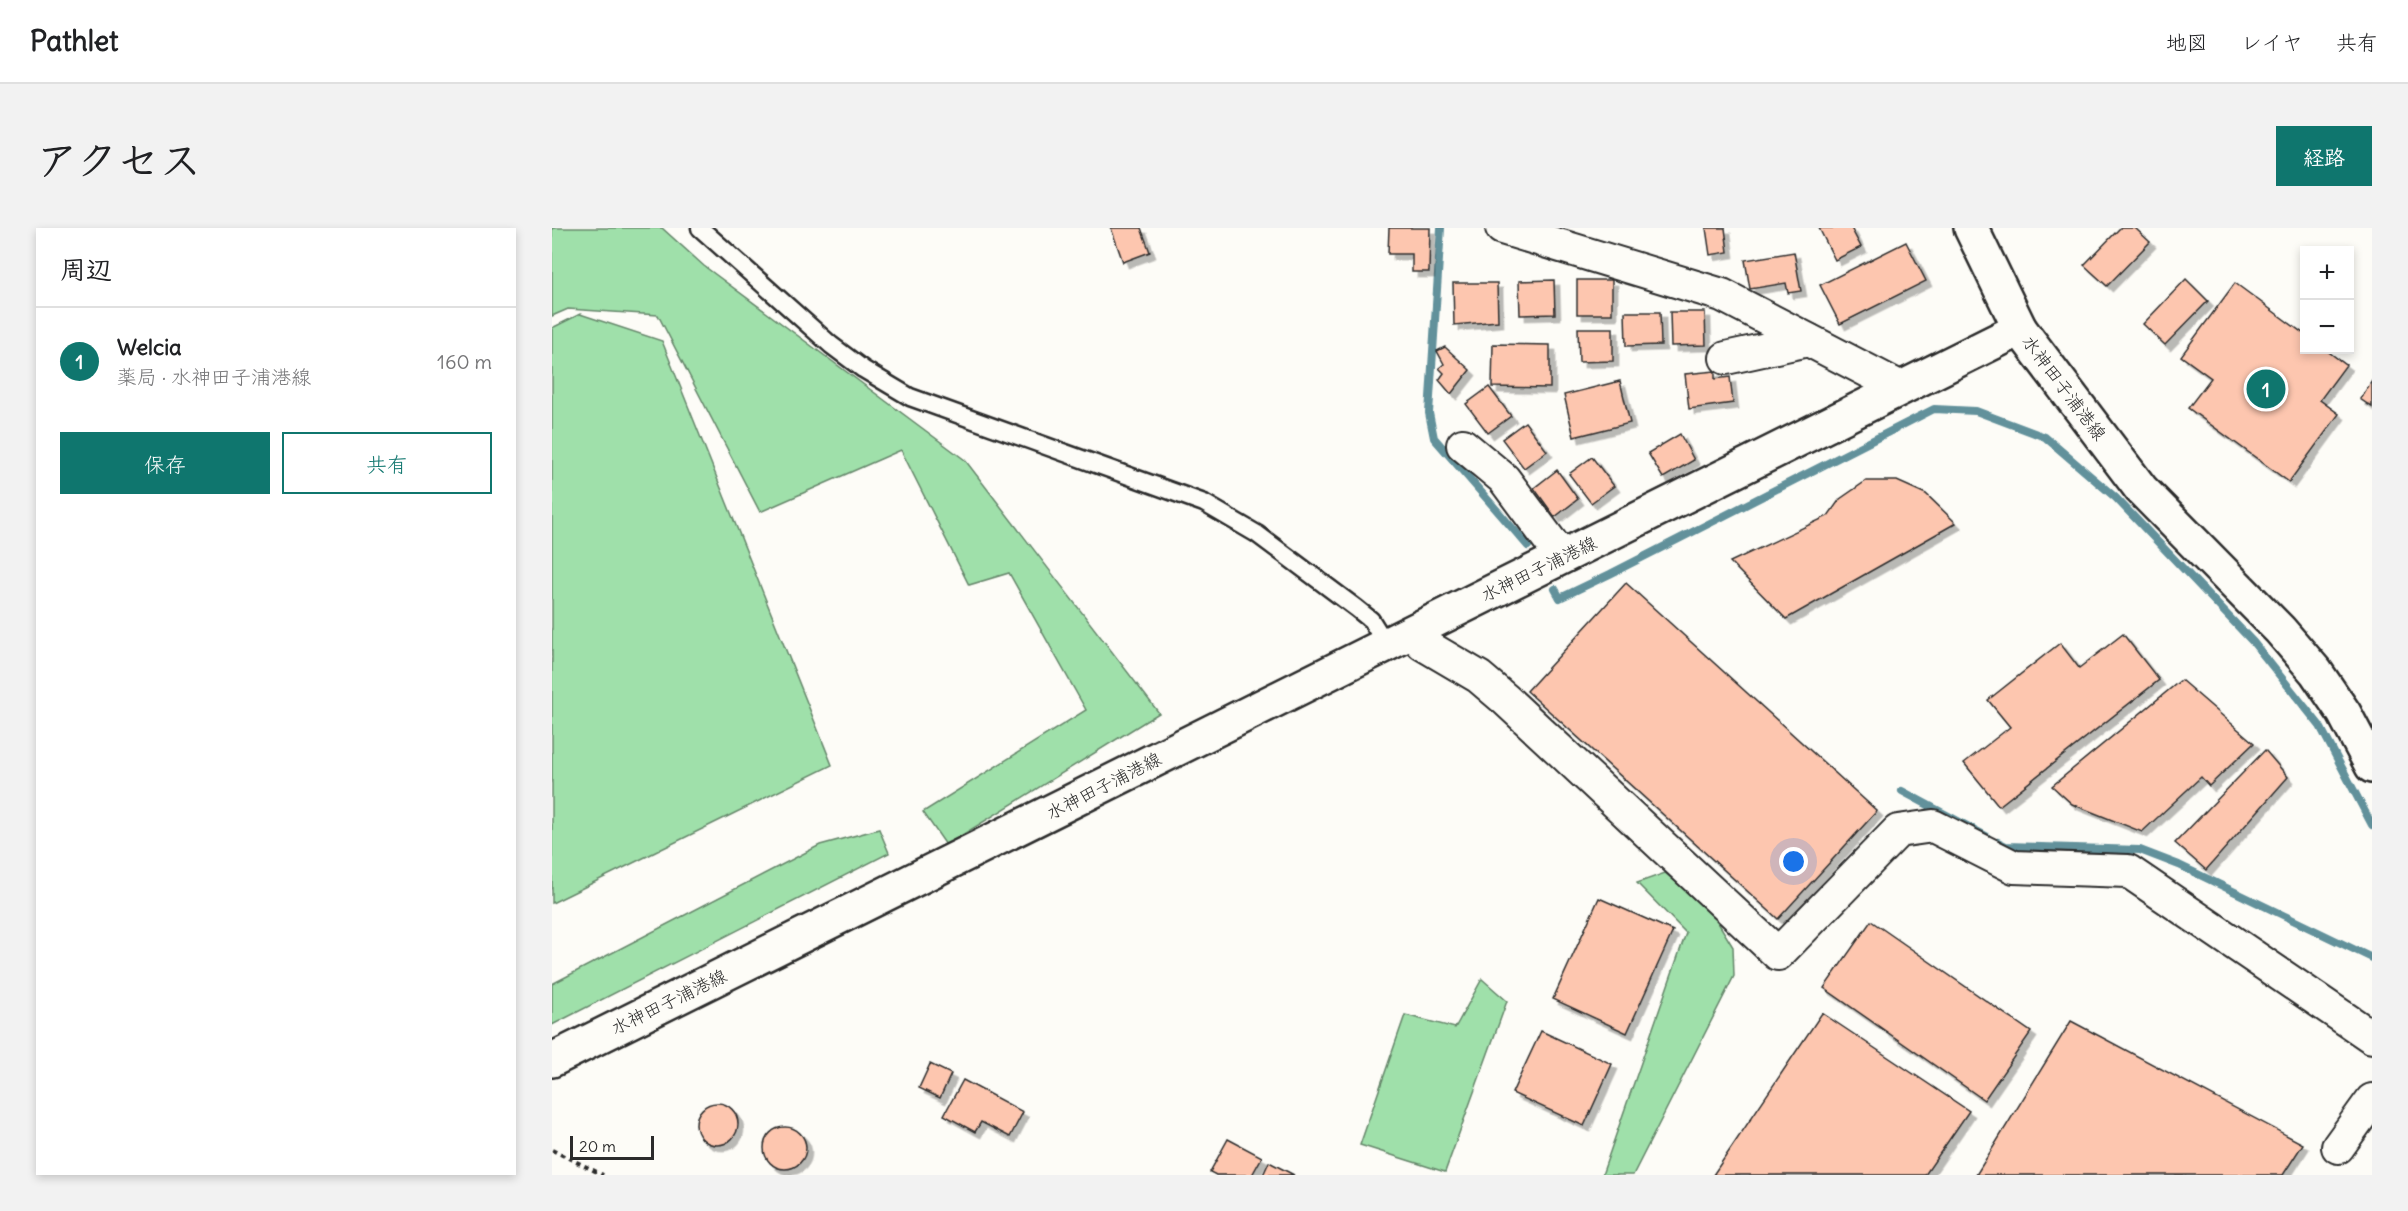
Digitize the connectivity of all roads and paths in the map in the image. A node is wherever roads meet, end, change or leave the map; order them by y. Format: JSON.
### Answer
{"nodes":[{"id":1,"x":700,"y":228,"type":"edge"},
{"id":2,"x":1502,"y":228,"type":"edge"},
{"id":3,"x":1971,"y":228,"type":"edge"},
{"id":4,"x":2020,"y":328,"type":"junction"},
{"id":5,"x":1808,"y":340,"type":"junction"},
{"id":6,"x":1726,"y":358,"type":"dead end"},
{"id":7,"x":1899,"y":387,"type":"junction"},
{"id":8,"x":1463,"y":445,"type":"dead end"},
{"id":9,"x":1562,"y":557,"type":"junction"},
{"id":10,"x":1399,"y":638,"type":"junction"},
{"id":11,"x":2372,"y":766,"type":"edge"},
{"id":12,"x":2372,"y":1037,"type":"edge"},
{"id":13,"x":552,"y":1060,"type":"edge"},
{"id":14,"x":2372,"y":1100,"type":"edge"},
{"id":15,"x":2338,"y":1147,"type":"dead end"},
{"id":16,"x":552,"y":1150,"type":"edge"},
{"id":17,"x":603,"y":1175,"type":"edge"}],
"edges":[{"from":1,"to":10,"type":"lane"},
{"from":2,"to":5,"type":"street"},
{"from":3,"to":4,"type":"main road"},
{"from":4,"to":7,"type":"main road","name":"水神田子浦港線"},
{"from":4,"to":11,"type":"main road","name":"水神田子浦港線"},
{"from":5,"to":6,"type":"street"},
{"from":5,"to":7,"type":"street"},
{"from":7,"to":9,"type":"main road","name":"水神田子浦港線"},
{"from":8,"to":9,"type":"street"},
{"from":9,"to":10,"type":"main road","name":"水神田子浦港線"},
{"from":10,"to":12,"type":"street"},
{"from":10,"to":13,"type":"main road","name":"水神田子浦港線"},
{"from":14,"to":15,"type":"street"},
{"from":16,"to":17,"type":"path"}]}
